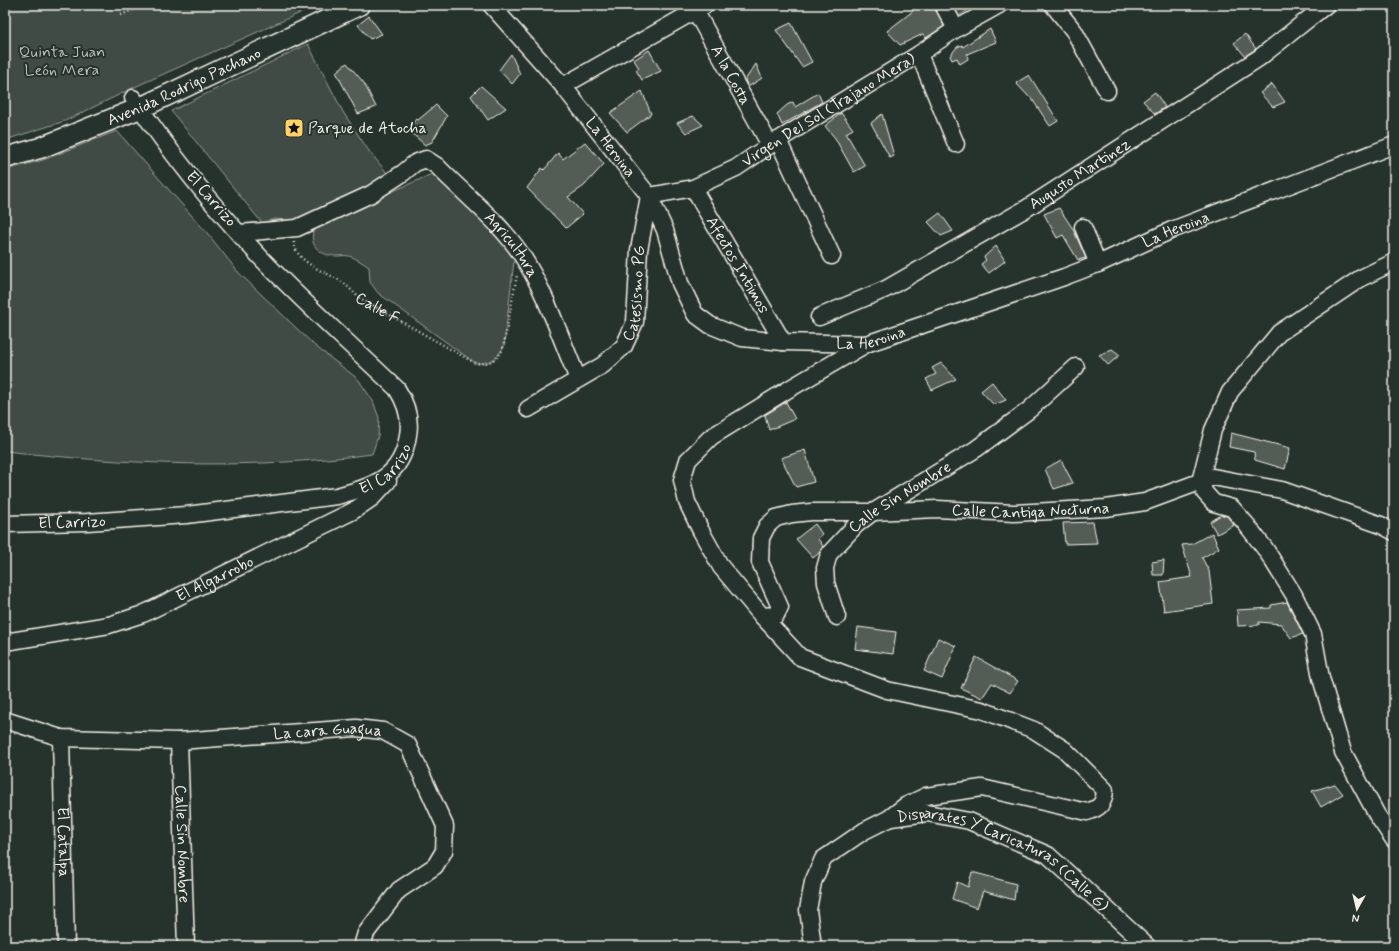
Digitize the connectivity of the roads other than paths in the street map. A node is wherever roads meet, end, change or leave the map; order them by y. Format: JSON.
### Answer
{"nodes":[{"id":1,"x":335,"y":5,"type":"edge"},
{"id":2,"x":359,"y":5,"type":"edge"},
{"id":3,"x":491,"y":5,"type":"edge"},
{"id":4,"x":943,"y":5,"type":"edge"},
{"id":5,"x":999,"y":5,"type":"edge"},
{"id":6,"x":1053,"y":5,"type":"edge"},
{"id":7,"x":1326,"y":5,"type":"edge"},
{"id":8,"x":697,"y":7,"type":"edge"},
{"id":9,"x":956,"y":29,"type":"junction"},
{"id":10,"x":919,"y":54,"type":"junction"},
{"id":11,"x":563,"y":86,"type":"junction"},
{"id":12,"x":1107,"y":91,"type":"dead end"},
{"id":13,"x":137,"y":103,"type":"junction"},
{"id":14,"x":774,"y":142,"type":"junction"},
{"id":15,"x":956,"y":144,"type":"dead end"},
{"id":16,"x":1394,"y":145,"type":"edge"},
{"id":17,"x":5,"y":149,"type":"edge"},
{"id":18,"x":5,"y":158,"type":"edge"},
{"id":19,"x":692,"y":188,"type":"junction"},
{"id":20,"x":649,"y":196,"type":"junction"},
{"id":21,"x":1084,"y":227,"type":"dead end"},
{"id":22,"x":240,"y":233,"type":"junction"},
{"id":23,"x":832,"y":256,"type":"dead end"},
{"id":24,"x":1394,"y":262,"type":"edge"},
{"id":25,"x":1098,"y":264,"type":"junction"},
{"id":26,"x":819,"y":317,"type":"dead end"},
{"id":27,"x":783,"y":342,"type":"junction"},
{"id":28,"x":866,"y":344,"type":"junction"},
{"id":29,"x":1076,"y":367,"type":"dead end"},
{"id":30,"x":578,"y":379,"type":"junction"},
{"id":31,"x":528,"y":409,"type":"dead end"},
{"id":32,"x":398,"y":465,"type":"junction"},
{"id":33,"x":1200,"y":482,"type":"junction"},
{"id":34,"x":873,"y":512,"type":"junction"},
{"id":35,"x":5,"y":524,"type":"edge"},
{"id":36,"x":1394,"y":532,"type":"edge"},
{"id":37,"x":762,"y":616,"type":"junction"},
{"id":38,"x":838,"y":617,"type":"dead end"},
{"id":39,"x":5,"y":642,"type":"edge"},
{"id":40,"x":5,"y":720,"type":"edge"},
{"id":41,"x":61,"y":738,"type":"junction"},
{"id":42,"x":179,"y":741,"type":"junction"},
{"id":43,"x":888,"y":819,"type":"junction"},
{"id":44,"x":1394,"y":840,"type":"edge"},
{"id":45,"x":66,"y":946,"type":"edge"},
{"id":46,"x":186,"y":946,"type":"edge"},
{"id":47,"x":362,"y":946,"type":"edge"},
{"id":48,"x":813,"y":946,"type":"edge"},
{"id":49,"x":1147,"y":946,"type":"edge"}],
"edges":[{"from":1,"to":13,"type":"main road","name":"Avenida Rodrigo Pachano"},
{"from":2,"to":13,"type":"main road","name":"Avenida Rodrigo Pachano"},
{"from":3,"to":11,"type":"street","name":"La Heroina"},
{"from":4,"to":9,"type":"street"},
{"from":5,"to":9,"type":"street","name":"Virgen Del Sol (Trajano Mera)"},
{"from":6,"to":12,"type":"street"},
{"from":7,"to":26,"type":"street","name":"Augusto Martinez"},
{"from":8,"to":11,"type":"street"},
{"from":8,"to":14,"type":"street","name":"A la Costa"},
{"from":9,"to":10,"type":"street","name":"Virgen Del Sol (Trajano Mera)"},
{"from":10,"to":14,"type":"street","name":"Virgen Del Sol (Trajano Mera)"},
{"from":10,"to":15,"type":"street"},
{"from":11,"to":20,"type":"street","name":"La Heroina"},
{"from":13,"to":17,"type":"main road","name":"Avenida Rodrigo Pachano"},
{"from":13,"to":18,"type":"main road","name":"Avenida Rodrigo Pachano"},
{"from":13,"to":22,"type":"street","name":"El Carrizo"},
{"from":14,"to":19,"type":"street","name":"Virgen Del Sol (Trajano Mera)"},
{"from":14,"to":23,"type":"street","name":"A la Costa"},
{"from":16,"to":25,"type":"street","name":"La Heroina"},
{"from":19,"to":20,"type":"street","name":"Virgen Del Sol (Trajano Mera)"},
{"from":19,"to":27,"type":"street","name":"Afectos Intimos"},
{"from":20,"to":27,"type":"street","name":"La Heroina"},
{"from":20,"to":30,"type":"street","name":"Catesismo PG"},
{"from":21,"to":25,"type":"street"},
{"from":22,"to":30,"type":"street","name":"Agricultura"},
{"from":22,"to":32,"type":"street","name":"El Carrizo"},
{"from":24,"to":33,"type":"street"},
{"from":25,"to":28,"type":"street","name":"La Heroina"},
{"from":27,"to":28,"type":"street","name":"La Heroina"},
{"from":28,"to":37,"type":"street","name":"Disparates Y Caricaturas (Calle G)"},
{"from":29,"to":34,"type":"street","name":"Calle Sin Nombre"},
{"from":30,"to":31,"type":"street","name":"Catesismo PG"},
{"from":32,"to":35,"type":"street","name":"El Carrizo"},
{"from":32,"to":39,"type":"street","name":"El Algarrobo"},
{"from":33,"to":34,"type":"street","name":"Calle Cantiga Nocturna"},
{"from":33,"to":36,"type":"street","name":"Calle Cantiga Nocturna"},
{"from":33,"to":44,"type":"street"},
{"from":34,"to":37,"type":"street","name":"Calle Cantiga Nocturna"},
{"from":34,"to":38,"type":"street","name":"Calle Sin Nombre"},
{"from":37,"to":43,"type":"street","name":"Disparates Y Caricaturas (Calle G)"},
{"from":40,"to":41,"type":"street","name":"La cara Guagua"},
{"from":41,"to":42,"type":"street","name":"La cara Guagua"},
{"from":41,"to":45,"type":"street","name":"El Catalpa"},
{"from":42,"to":46,"type":"street","name":"Calle Sin Nombre"},
{"from":42,"to":47,"type":"street","name":"La cara Guagua"},
{"from":43,"to":48,"type":"street"},
{"from":43,"to":49,"type":"street","name":"Disparates Y Caricaturas (Calle G)"}]}
